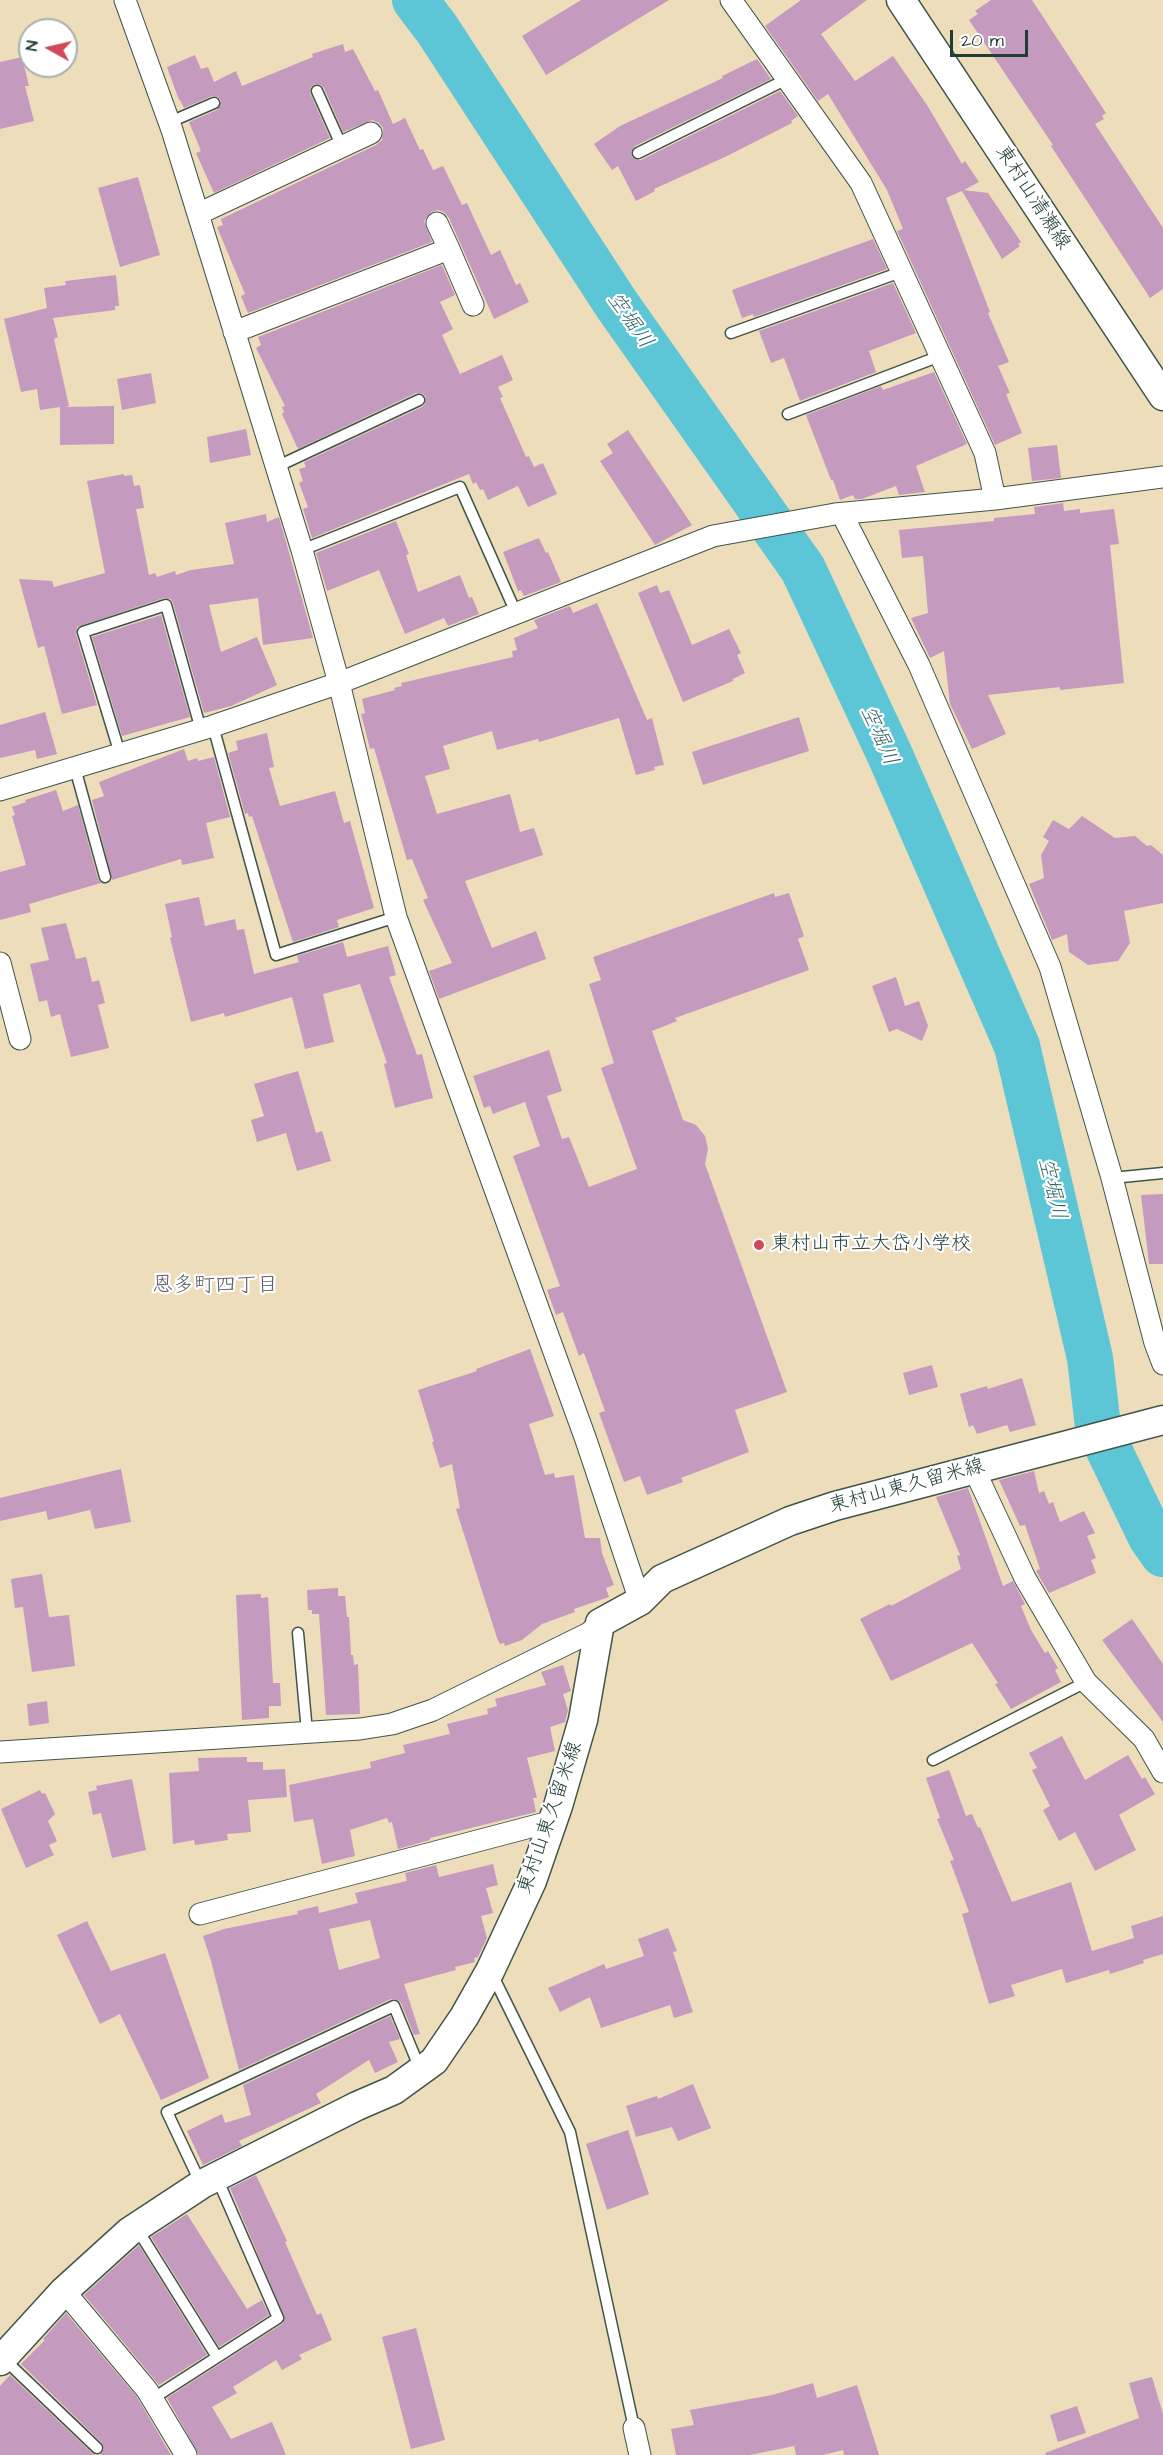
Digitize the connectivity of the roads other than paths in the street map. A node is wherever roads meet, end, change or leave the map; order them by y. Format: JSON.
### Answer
{"nodes":[{"id":1,"x":124,"y":0,"type":"edge"},
{"id":2,"x":731,"y":0,"type":"edge"},
{"id":3,"x":901,"y":0,"type":"edge"},
{"id":4,"x":787,"y":79,"type":"junction"},
{"id":5,"x":317,"y":91,"type":"dead end"},
{"id":6,"x":214,"y":104,"type":"dead end"},
{"id":7,"x":170,"y":122,"type":"junction"},
{"id":8,"x":371,"y":133,"type":"dead end"},
{"id":9,"x":342,"y":147,"type":"junction"},
{"id":10,"x":638,"y":153,"type":"dead end"},
{"id":11,"x":198,"y":214,"type":"junction"},
{"id":12,"x":437,"y":223,"type":"dead end"},
{"id":13,"x":449,"y":249,"type":"junction"},
{"id":14,"x":901,"y":272,"type":"junction"},
{"id":15,"x":473,"y":305,"type":"dead end"},
{"id":16,"x":234,"y":332,"type":"junction"},
{"id":17,"x":731,"y":333,"type":"dead end"},
{"id":18,"x":940,"y":356,"type":"junction"},
{"id":19,"x":1163,"y":396,"type":"edge"},
{"id":20,"x":419,"y":400,"type":"dead end"},
{"id":21,"x":788,"y":414,"type":"dead end"},
{"id":22,"x":276,"y":467,"type":"junction"},
{"id":23,"x":1163,"y":477,"type":"edge"},
{"id":24,"x":995,"y":499,"type":"junction"},
{"id":25,"x":838,"y":514,"type":"junction"},
{"id":26,"x":302,"y":550,"type":"junction"},
{"id":27,"x":517,"y":615,"type":"junction"},
{"id":28,"x":339,"y":683,"type":"junction"},
{"id":29,"x":207,"y":728,"type":"junction"},
{"id":30,"x":120,"y":754,"type":"junction"},
{"id":31,"x":75,"y":768,"type":"junction"},
{"id":32,"x":0,"y":790,"type":"edge"},
{"id":33,"x":105,"y":877,"type":"dead end"},
{"id":34,"x":396,"y":917,"type":"junction"},
{"id":35,"x":0,"y":963,"type":"edge"},
{"id":36,"x":20,"y":1039,"type":"dead end"},
{"id":37,"x":1163,"y":1173,"type":"edge"},
{"id":38,"x":1112,"y":1178,"type":"junction"},
{"id":39,"x":1163,"y":1364,"type":"edge"},
{"id":40,"x":1163,"y":1420,"type":"edge"},
{"id":41,"x":974,"y":1469,"type":"junction"},
{"id":42,"x":640,"y":1601,"type":"junction"},
{"id":43,"x":600,"y":1623,"type":"junction"},
{"id":44,"x":298,"y":1633,"type":"dead end"},
{"id":45,"x":1086,"y":1682,"type":"junction"},
{"id":46,"x":307,"y":1732,"type":"junction"},
{"id":47,"x":0,"y":1752,"type":"edge"},
{"id":48,"x":933,"y":1761,"type":"dead end"},
{"id":49,"x":1163,"y":1772,"type":"edge"},
{"id":50,"x":553,"y":1821,"type":"junction"},
{"id":51,"x":200,"y":1914,"type":"dead end"},
{"id":52,"x":490,"y":1971,"type":"junction"},
{"id":53,"x":421,"y":2070,"type":"junction"},
{"id":54,"x":209,"y":2181,"type":"junction"},
{"id":55,"x":135,"y":2227,"type":"junction"},
{"id":56,"x":64,"y":2290,"type":"junction"},
{"id":57,"x":217,"y":2357,"type":"junction"},
{"id":58,"x":1,"y":2359,"type":"edge"},
{"id":59,"x":152,"y":2399,"type":"junction"},
{"id":60,"x":634,"y":2428,"type":"joint"},
{"id":61,"x":98,"y":2448,"type":"dead end"},
{"id":62,"x":186,"y":2455,"type":"edge"},
{"id":63,"x":640,"y":2455,"type":"edge"}],
"edges":[{"from":1,"to":7,"type":"street"},
{"from":2,"to":4,"type":"street"},
{"from":3,"to":19,"type":"main road","name":"東村山清瀬線"},
{"from":4,"to":10,"type":"lane"},
{"from":4,"to":14,"type":"street"},
{"from":5,"to":9,"type":"lane"},
{"from":6,"to":7,"type":"lane"},
{"from":7,"to":11,"type":"street"},
{"from":8,"to":9,"type":"street"},
{"from":9,"to":11,"type":"street"},
{"from":11,"to":16,"type":"street"},
{"from":12,"to":13,"type":"street"},
{"from":13,"to":15,"type":"street"},
{"from":13,"to":16,"type":"street"},
{"from":14,"to":17,"type":"lane"},
{"from":14,"to":18,"type":"street"},
{"from":16,"to":22,"type":"street"},
{"from":18,"to":21,"type":"lane"},
{"from":18,"to":24,"type":"street"},
{"from":20,"to":22,"type":"lane"},
{"from":22,"to":26,"type":"street"},
{"from":23,"to":24,"type":"street"},
{"from":24,"to":25,"type":"street"},
{"from":25,"to":27,"type":"street"},
{"from":25,"to":38,"type":"street"},
{"from":26,"to":27,"type":"lane"},
{"from":26,"to":28,"type":"street"},
{"from":27,"to":28,"type":"street"},
{"from":28,"to":29,"type":"street"},
{"from":28,"to":34,"type":"street"},
{"from":29,"to":30,"type":"street"},
{"from":29,"to":30,"type":"lane"},
{"from":29,"to":34,"type":"lane"},
{"from":30,"to":31,"type":"street"},
{"from":31,"to":32,"type":"street"},
{"from":31,"to":33,"type":"lane"},
{"from":34,"to":42,"type":"street"},
{"from":35,"to":36,"type":"street"},
{"from":37,"to":38,"type":"lane"},
{"from":38,"to":39,"type":"street"},
{"from":40,"to":41,"type":"main road","name":"東村山東久留米線"},
{"from":41,"to":42,"type":"main road","name":"東村山東久留米線"},
{"from":41,"to":45,"type":"street"},
{"from":42,"to":43,"type":"main road","name":"東村山東久留米線"},
{"from":43,"to":46,"type":"street"},
{"from":43,"to":50,"type":"main road","name":"東村山東久留米線"},
{"from":44,"to":46,"type":"lane"},
{"from":45,"to":48,"type":"lane"},
{"from":45,"to":49,"type":"street"},
{"from":46,"to":47,"type":"street"},
{"from":50,"to":51,"type":"street"},
{"from":50,"to":52,"type":"main road","name":"東村山東久留米線"},
{"from":52,"to":53,"type":"main road","name":"東村山東久留米線"},
{"from":52,"to":60,"type":"lane"},
{"from":53,"to":54,"type":"main road","name":"東村山東久留米線"},
{"from":53,"to":54,"type":"lane"},
{"from":54,"to":55,"type":"main road","name":"東村山東久留米線"},
{"from":54,"to":57,"type":"lane"},
{"from":55,"to":56,"type":"main road","name":"東村山東久留米線"},
{"from":55,"to":57,"type":"lane"},
{"from":56,"to":58,"type":"main road","name":"東村山東久留米線"},
{"from":56,"to":59,"type":"street"},
{"from":57,"to":59,"type":"lane"},
{"from":58,"to":61,"type":"lane"},
{"from":59,"to":62,"type":"street"},
{"from":60,"to":63,"type":"street"}]}
